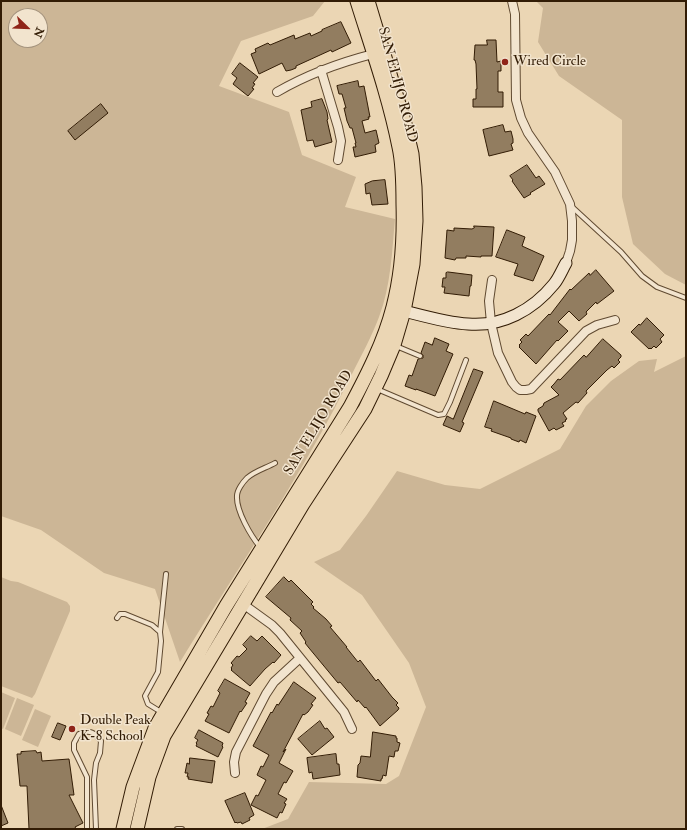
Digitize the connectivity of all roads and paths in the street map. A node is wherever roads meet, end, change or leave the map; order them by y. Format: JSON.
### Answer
{"nodes":[{"id":1,"x":357,"y":1,"type":"edge"},
{"id":2,"x":368,"y":1,"type":"edge"},
{"id":3,"x":512,"y":1,"type":"edge"},
{"id":4,"x":373,"y":54,"type":"junction"},
{"id":5,"x":321,"y":70,"type":"junction"},
{"id":6,"x":276,"y":92,"type":"dead end"},
{"id":7,"x":338,"y":160,"type":"dead end"},
{"id":8,"x":570,"y":204,"type":"junction"},
{"id":9,"x":566,"y":263,"type":"joint"},
{"id":10,"x":492,"y":280,"type":"dead end"},
{"id":11,"x":686,"y":298,"type":"edge"},
{"id":12,"x":399,"y":310,"type":"junction"},
{"id":13,"x":615,"y":320,"type":"dead end"},
{"id":14,"x":491,"y":323,"type":"junction"},
{"id":15,"x":394,"y":345,"type":"junction"},
{"id":16,"x":380,"y":346,"type":"junction"},
{"id":17,"x":420,"y":356,"type":"dead end"},
{"id":18,"x":466,"y":360,"type":"dead end"},
{"id":19,"x":375,"y":388,"type":"junction"},
{"id":20,"x":275,"y":463,"type":"dead end"},
{"id":21,"x":269,"y":467,"type":"junction"},
{"id":22,"x":270,"y":472,"type":"dead end"},
{"id":23,"x":262,"y":548,"type":"junction"},
{"id":24,"x":166,"y":574,"type":"dead end"},
{"id":25,"x":243,"y":604,"type":"junction"},
{"id":26,"x":117,"y":618,"type":"dead end"},
{"id":27,"x":160,"y":632,"type":"junction"},
{"id":28,"x":300,"y":658,"type":"junction"},
{"id":29,"x":163,"y":714,"type":"junction"},
{"id":30,"x":352,"y":729,"type":"dead end"},
{"id":31,"x":235,"y":773,"type":"dead end"},
{"id":32,"x":87,"y":829,"type":"edge"},
{"id":33,"x":96,"y":829,"type":"edge"},
{"id":34,"x":123,"y":829,"type":"edge"},
{"id":35,"x":137,"y":829,"type":"edge"},
{"id":36,"x":177,"y":829,"type":"edge"},
{"id":37,"x":182,"y":829,"type":"edge"}],
"edges":[{"from":1,"to":4,"type":"main road","name":"SAN ELIJO ROAD"},
{"from":2,"to":12,"type":"main road","name":"SAN ELIJO ROAD"},
{"from":3,"to":8,"type":"street"},
{"from":4,"to":5,"type":"street"},
{"from":4,"to":12,"type":"main road","name":"SAN ELIJO ROAD"},
{"from":5,"to":6,"type":"street"},
{"from":5,"to":7,"type":"street"},
{"from":8,"to":9,"type":"street"},
{"from":8,"to":11,"type":"lane"},
{"from":9,"to":14,"type":"street"},
{"from":10,"to":14,"type":"street"},
{"from":12,"to":14,"type":"street"},
{"from":12,"to":15,"type":"main road","name":"SAN ELIJO ROAD"},
{"from":12,"to":16,"type":"main road","name":"SAN ELIJO ROAD"},
{"from":13,"to":14,"type":"street"},
{"from":15,"to":17,"type":"lane"},
{"from":15,"to":19,"type":"main road","name":"SAN ELIJO ROAD"},
{"from":16,"to":19,"type":"main road"},
{"from":16,"to":23,"type":"main road","name":"SAN ELIJO ROAD"},
{"from":18,"to":19,"type":"lane"},
{"from":19,"to":25,"type":"main road","name":"SAN ELIJO ROAD"},
{"from":20,"to":21,"type":"lane"},
{"from":21,"to":22,"type":"lane"},
{"from":21,"to":23,"type":"lane"},
{"from":23,"to":29,"type":"main road","name":"SAN ELIJO ROAD"},
{"from":24,"to":27,"type":"lane"},
{"from":25,"to":28,"type":"street"},
{"from":25,"to":35,"type":"main road","name":"SAN ELIJO ROAD"},
{"from":26,"to":27,"type":"lane"},
{"from":27,"to":29,"type":"lane"},
{"from":28,"to":30,"type":"street"},
{"from":28,"to":31,"type":"street"},
{"from":29,"to":34,"type":"main road","name":"SAN ELIJO ROAD"},
{"from":32,"to":33,"type":"lane"},
{"from":36,"to":37,"type":"lane"}]}
